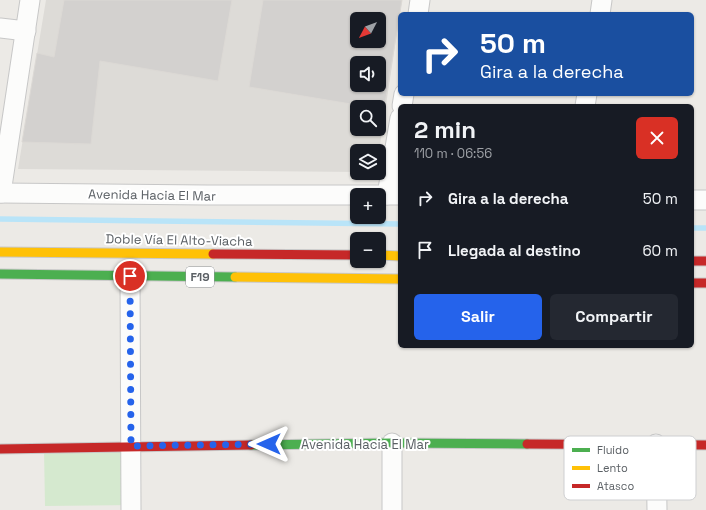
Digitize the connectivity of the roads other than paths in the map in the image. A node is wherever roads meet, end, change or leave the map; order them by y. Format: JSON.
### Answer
{"nodes":[{"id":1,"x":30,"y":0,"type":"edge"},
{"id":2,"x":420,"y":0,"type":"edge"},
{"id":3,"x":602,"y":0,"type":"edge"},
{"id":4,"x":418,"y":12,"type":"edge"},
{"id":5,"x":600,"y":12,"type":"edge"},
{"id":6,"x":0,"y":28,"type":"edge"},
{"id":7,"x":26,"y":31,"type":"junction"},
{"id":8,"x":398,"y":140,"type":"edge"},
{"id":9,"x":1,"y":193,"type":"edge"},
{"id":10,"x":393,"y":195,"type":"edge"},
{"id":11,"x":694,"y":200,"type":"edge"},
{"id":12,"x":706,"y":200,"type":"edge"},
{"id":13,"x":0,"y":252,"type":"edge"},
{"id":14,"x":350,"y":255,"type":"edge"},
{"id":15,"x":386,"y":255,"type":"edge"},
{"id":16,"x":398,"y":256,"type":"edge"},
{"id":17,"x":694,"y":260,"type":"edge"},
{"id":18,"x":706,"y":261,"type":"edge"},
{"id":19,"x":0,"y":274,"type":"edge"},
{"id":20,"x":130,"y":276,"type":"junction"},
{"id":21,"x":398,"y":280,"type":"edge"},
{"id":22,"x":694,"y":283,"type":"edge"},
{"id":23,"x":706,"y":283,"type":"edge"},
{"id":24,"x":392,"y":443,"type":"junction"},
{"id":25,"x":564,"y":444,"type":"edge"},
{"id":26,"x":696,"y":445,"type":"edge"},
{"id":27,"x":706,"y":445,"type":"edge"},
{"id":28,"x":131,"y":446,"type":"junction"},
{"id":29,"x":0,"y":448,"type":"edge"},
{"id":30,"x":657,"y":500,"type":"edge"},
{"id":31,"x":131,"y":510,"type":"edge"},
{"id":32,"x":392,"y":510,"type":"edge"},
{"id":33,"x":657,"y":510,"type":"edge"}],
"edges":[{"from":1,"to":7,"type":"street"},
{"from":2,"to":4,"type":"street"},
{"from":3,"to":5,"type":"street"},
{"from":6,"to":7,"type":"street"},
{"from":7,"to":9,"type":"street"},
{"from":8,"to":10,"type":"street"},
{"from":9,"to":10,"type":"street","name":"Avenida Hacia El Mar"},
{"from":11,"to":12,"type":"street"},
{"from":13,"to":14,"type":"main road","name":"Doble Vía El Alto-Viacha","number":"F19"},
{"from":15,"to":16,"type":"main road"},
{"from":17,"to":18,"type":"main road"},
{"from":19,"to":20,"type":"main road","number":"F19"},
{"from":20,"to":21,"type":"main road","number":"F19"},
{"from":20,"to":28,"type":"street"},
{"from":22,"to":23,"type":"main road"},
{"from":24,"to":25,"type":"main road","name":"Avenida Hacia El Mar"},
{"from":24,"to":28,"type":"main road","name":"Avenida Hacia El Mar"},
{"from":24,"to":32,"type":"street"},
{"from":26,"to":27,"type":"main road","name":"Avenida Hacia El Mar"},
{"from":28,"to":29,"type":"main road","name":"Avenida Hacia El Mar"},
{"from":28,"to":31,"type":"street"},
{"from":30,"to":33,"type":"street"}]}
